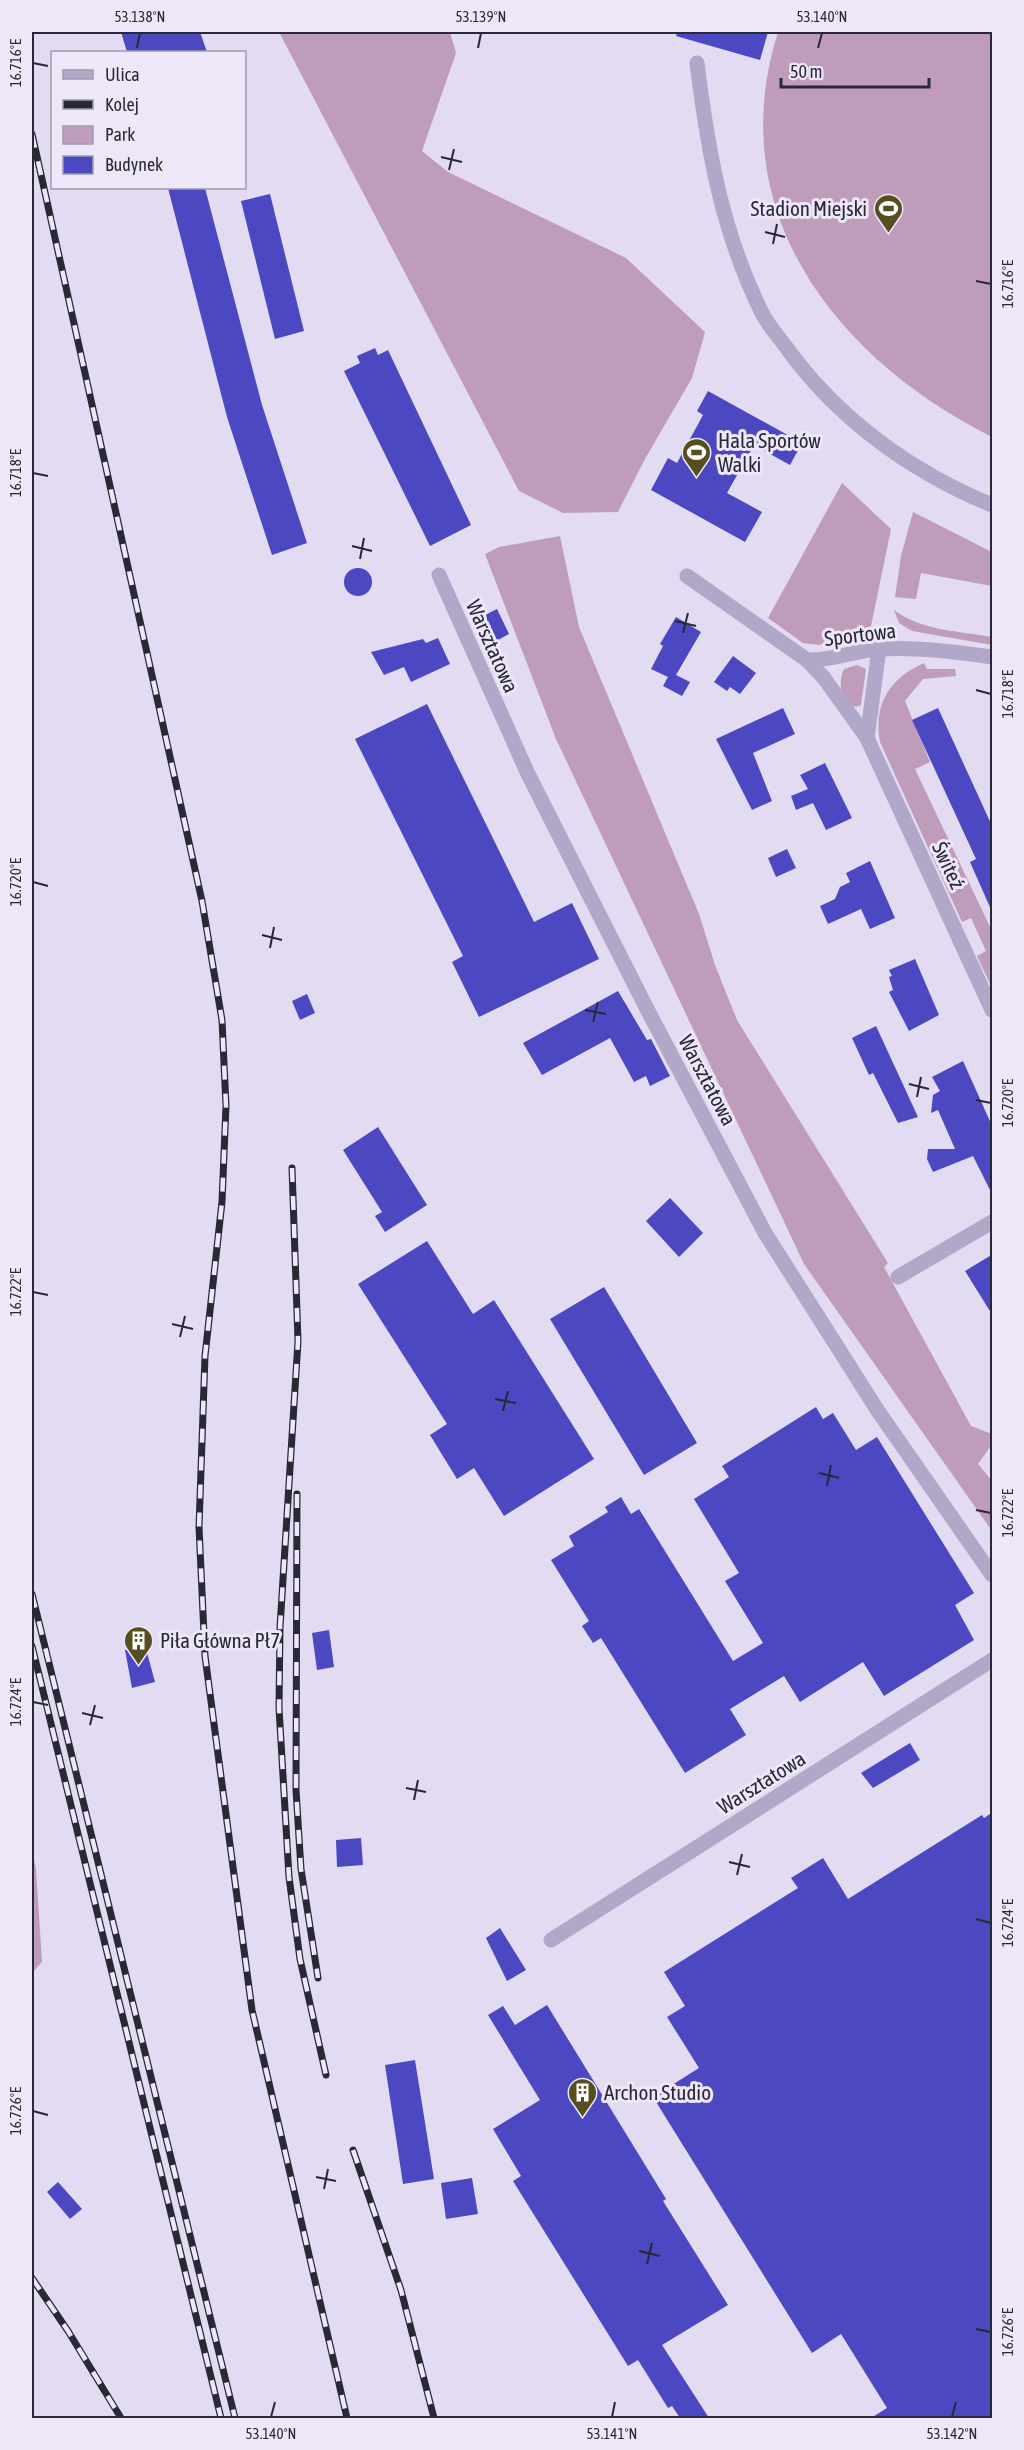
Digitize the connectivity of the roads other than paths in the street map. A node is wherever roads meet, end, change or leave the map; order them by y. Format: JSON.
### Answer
{"nodes":[{"id":1,"x":697,"y":63,"type":"dead end"},
{"id":2,"x":993,"y":505,"type":"edge"},
{"id":3,"x":439,"y":575,"type":"dead end"},
{"id":4,"x":687,"y":576,"type":"dead end"},
{"id":5,"x":879,"y":649,"type":"junction"},
{"id":6,"x":993,"y":657,"type":"edge"},
{"id":7,"x":807,"y":660,"type":"junction"},
{"id":8,"x":867,"y":738,"type":"junction"},
{"id":9,"x":993,"y":1010,"type":"edge"},
{"id":10,"x":993,"y":1222,"type":"edge"},
{"id":11,"x":898,"y":1276,"type":"dead end"},
{"id":12,"x":993,"y":1575,"type":"edge"},
{"id":13,"x":993,"y":1660,"type":"edge"},
{"id":14,"x":551,"y":1940,"type":"dead end"}],
"edges":[{"from":1,"to":2,"type":"street"},
{"from":3,"to":12,"type":"street","name":"Warsztatowa"},
{"from":4,"to":7,"type":"street","name":"Sportowa"},
{"from":5,"to":6,"type":"street","name":"Sportowa"},
{"from":5,"to":7,"type":"street","name":"Sportowa"},
{"from":5,"to":8,"type":"street"},
{"from":7,"to":8,"type":"street","name":"Świteź"},
{"from":8,"to":9,"type":"street","name":"Świteź"},
{"from":10,"to":11,"type":"street"},
{"from":13,"to":14,"type":"street","name":"Warsztatowa"}]}
